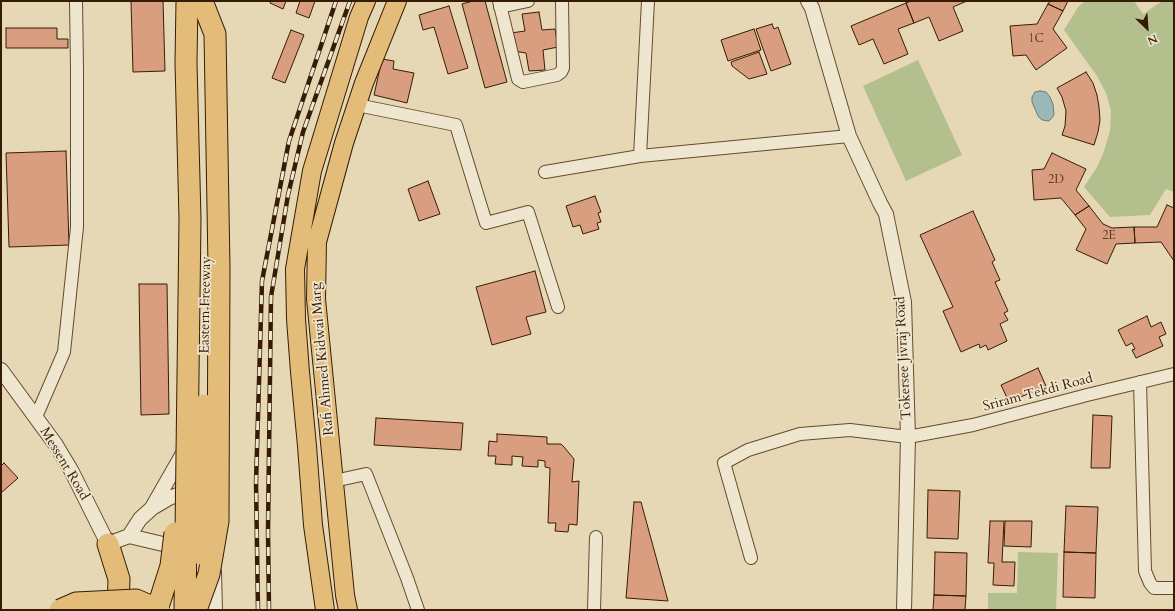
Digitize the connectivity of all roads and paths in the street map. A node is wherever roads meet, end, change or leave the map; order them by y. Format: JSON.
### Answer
{"nodes":[{"id":1,"x":76,"y":1,"type":"edge"},
{"id":2,"x":187,"y":1,"type":"edge"},
{"id":3,"x":191,"y":1,"type":"edge"},
{"id":4,"x":203,"y":1,"type":"edge"},
{"id":5,"x":366,"y":1,"type":"edge"},
{"id":6,"x":397,"y":1,"type":"edge"},
{"id":7,"x":528,"y":1,"type":"edge"},
{"id":8,"x":562,"y":1,"type":"edge"},
{"id":9,"x":648,"y":1,"type":"edge"},
{"id":10,"x":808,"y":1,"type":"edge"},
{"id":11,"x":500,"y":4,"type":"edge"},
{"id":12,"x":357,"y":105,"type":"junction"},
{"id":13,"x":850,"y":136,"type":"junction"},
{"id":14,"x":640,"y":156,"type":"junction"},
{"id":15,"x":312,"y":171,"type":"junction"},
{"id":16,"x":545,"y":172,"type":"dead end"},
{"id":17,"x":335,"y":178,"type":"junction"},
{"id":18,"x":189,"y":302,"type":"junction"},
{"id":19,"x":558,"y":307,"type":"dead end"},
{"id":20,"x":1,"y":370,"type":"edge"},
{"id":21,"x":1174,"y":374,"type":"edge"},
{"id":22,"x":1140,"y":382,"type":"junction"},
{"id":23,"x":36,"y":417,"type":"junction"},
{"id":24,"x":908,"y":437,"type":"junction"},
{"id":25,"x":191,"y":440,"type":"junction"},
{"id":26,"x":334,"y":481,"type":"junction"},
{"id":27,"x":211,"y":486,"type":"junction"},
{"id":28,"x":310,"y":486,"type":"junction"},
{"id":29,"x":190,"y":490,"type":"junction"},
{"id":30,"x":152,"y":508,"type":"junction"},
{"id":31,"x":129,"y":536,"type":"junction"},
{"id":32,"x":190,"y":537,"type":"junction"},
{"id":33,"x":596,"y":537,"type":"dead end"},
{"id":34,"x":212,"y":539,"type":"junction"},
{"id":35,"x":108,"y":544,"type":"junction"},
{"id":36,"x":751,"y":558,"type":"dead end"},
{"id":37,"x":1174,"y":588,"type":"edge"},
{"id":38,"x":346,"y":603,"type":"edge"},
{"id":39,"x":190,"y":608,"type":"edge"},
{"id":40,"x":60,"y":610,"type":"edge"},
{"id":41,"x":118,"y":610,"type":"edge"},
{"id":42,"x":158,"y":610,"type":"edge"},
{"id":43,"x":215,"y":610,"type":"edge"},
{"id":44,"x":325,"y":610,"type":"edge"},
{"id":45,"x":328,"y":610,"type":"edge"},
{"id":46,"x":418,"y":610,"type":"edge"},
{"id":47,"x":594,"y":610,"type":"edge"},
{"id":48,"x":904,"y":610,"type":"edge"}],
"edges":[{"from":1,"to":23,"type":"street"},
{"from":2,"to":18,"type":"highway","name":"Eastern Freeway","bridge":true},
{"from":3,"to":25,"type":"street"},
{"from":4,"to":27,"type":"street"},
{"from":4,"to":39,"type":"highway","name":"Eastern Freeway","bridge":true},
{"from":5,"to":15,"type":"main road","name":"Rafi Ahmed Kidwai Marg"},
{"from":6,"to":12,"type":"main road","name":"Rafi Ahmed Kidwai Marg"},
{"from":7,"to":11,"type":"street"},
{"from":8,"to":11,"type":"street"},
{"from":9,"to":14,"type":"street"},
{"from":10,"to":13,"type":"street","name":"Tokersee Jivraj Road"},
{"from":12,"to":17,"type":"main road","name":"Rafi Ahmed Kidwai Marg"},
{"from":12,"to":19,"type":"street"},
{"from":13,"to":14,"type":"street"},
{"from":13,"to":24,"type":"street","name":"Tokersee Jivraj Road"},
{"from":14,"to":16,"type":"street"},
{"from":15,"to":17,"type":"main road"},
{"from":15,"to":28,"type":"main road","name":"Rafi Ahmed Kidwai Marg"},
{"from":17,"to":26,"type":"main road","name":"Rafi Ahmed Kidwai Marg"},
{"from":18,"to":39,"type":"highway","name":"Eastern Freeway","bridge":true},
{"from":18,"to":42,"type":"highway","bridge":true},
{"from":20,"to":23,"type":"street","name":"Messent Road"},
{"from":21,"to":22,"type":"street","name":"Sriram Tekdi Road"},
{"from":22,"to":24,"type":"street","name":"Sriram Tekdi Road"},
{"from":22,"to":37,"type":"street"},
{"from":23,"to":35,"type":"street","name":"Messent Road"},
{"from":24,"to":36,"type":"street","name":"Sriram Tekdi Road"},
{"from":24,"to":48,"type":"street","name":"Tokersee Jivraj Road"},
{"from":25,"to":29,"type":"street"},
{"from":25,"to":30,"type":"street"},
{"from":26,"to":28,"type":"main road"},
{"from":26,"to":38,"type":"main road","name":"Rafi Ahmed Kidwai Marg"},
{"from":26,"to":46,"type":"street"},
{"from":27,"to":29,"type":"street"},
{"from":27,"to":34,"type":"street"},
{"from":28,"to":44,"type":"main road","name":"Rafi Ahmed Kidwai Marg"},
{"from":29,"to":30,"type":"street"},
{"from":29,"to":32,"type":"street"},
{"from":30,"to":31,"type":"street"},
{"from":31,"to":32,"type":"street"},
{"from":31,"to":35,"type":"street"},
{"from":32,"to":34,"type":"street"},
{"from":32,"to":39,"type":"street"},
{"from":33,"to":47,"type":"street"},
{"from":34,"to":43,"type":"street"},
{"from":35,"to":41,"type":"highway"},
{"from":38,"to":45,"type":"street"},
{"from":40,"to":42,"type":"highway","bridge":true}]}
